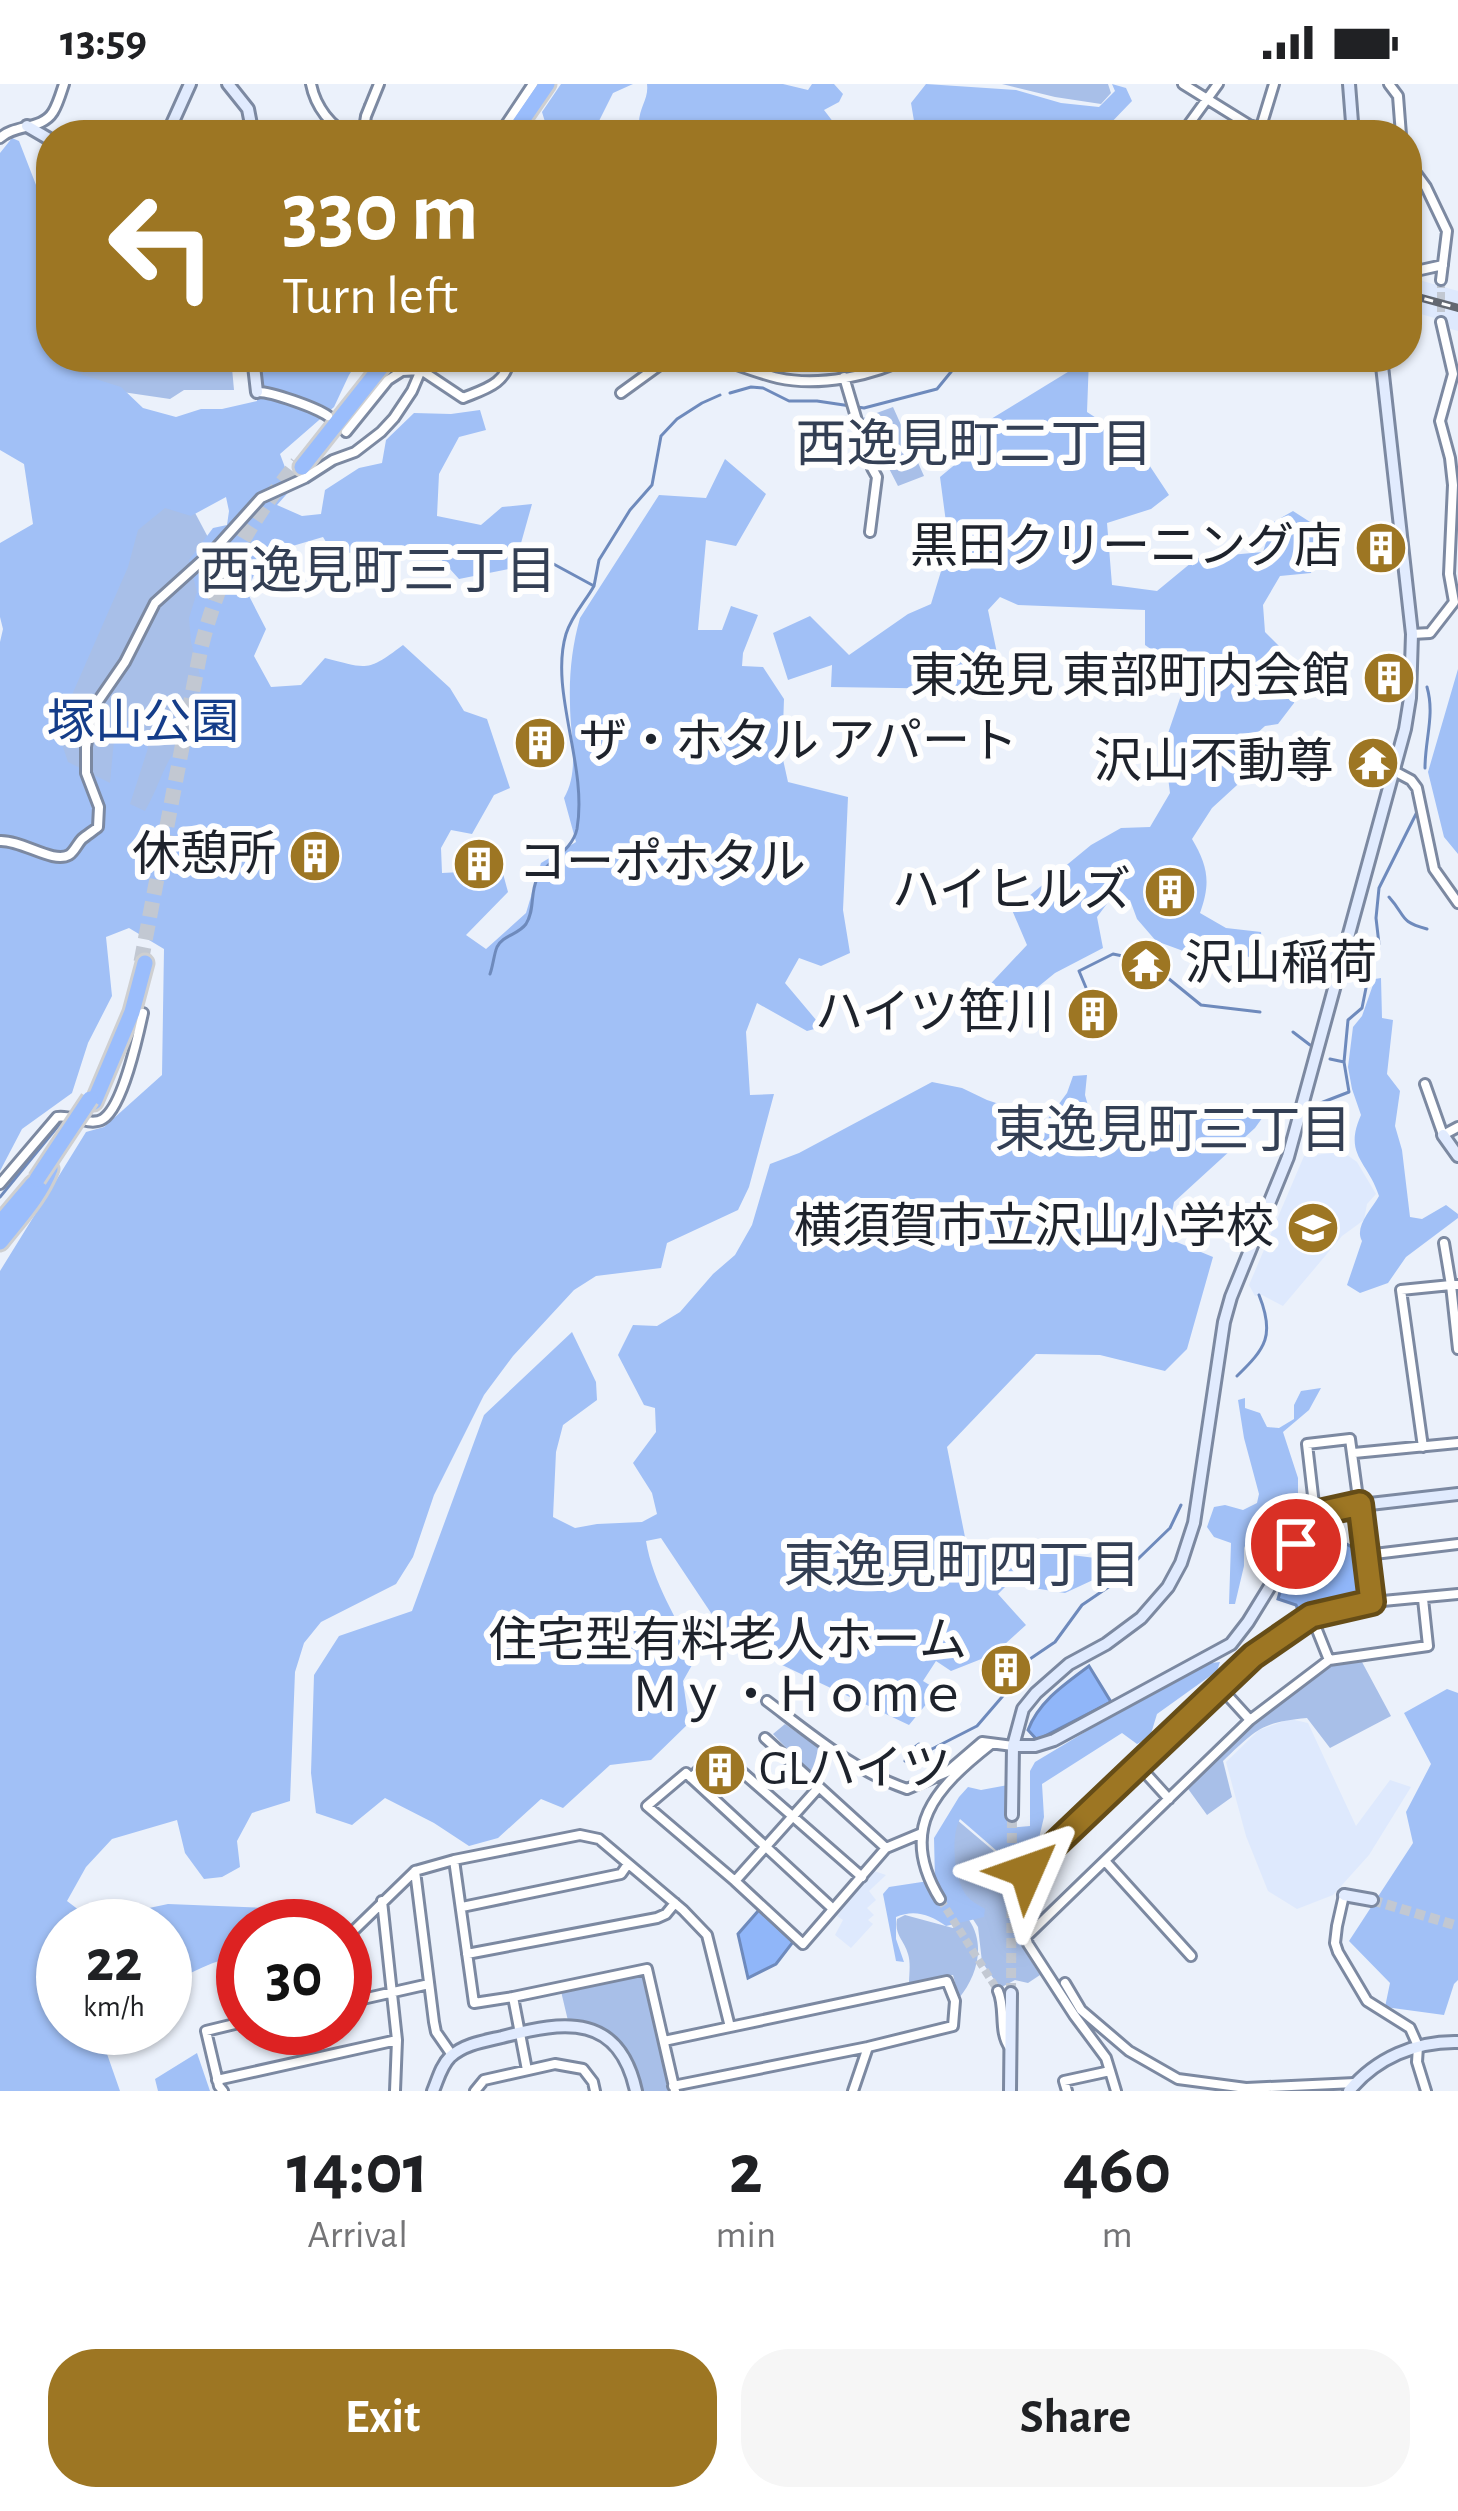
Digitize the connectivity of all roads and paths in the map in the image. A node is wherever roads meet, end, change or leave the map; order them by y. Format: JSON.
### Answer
{"nodes":[{"id":1,"x":64,"y":84,"type":"edge"},
{"id":2,"x":190,"y":84,"type":"edge"},
{"id":3,"x":228,"y":84,"type":"edge"},
{"id":4,"x":311,"y":84,"type":"edge"},
{"id":5,"x":379,"y":84,"type":"edge"},
{"id":6,"x":533,"y":84,"type":"edge"},
{"id":7,"x":549,"y":84,"type":"edge"},
{"id":8,"x":1183,"y":84,"type":"edge"},
{"id":9,"x":1218,"y":84,"type":"edge"},
{"id":10,"x":1274,"y":84,"type":"edge"},
{"id":11,"x":1349,"y":84,"type":"edge"},
{"id":12,"x":1389,"y":84,"type":"edge"},
{"id":13,"x":1208,"y":98,"type":"junction"},
{"id":14,"x":44,"y":120,"type":"edge"},
{"id":15,"x":173,"y":120,"type":"edge"},
{"id":16,"x":250,"y":120,"type":"edge"},
{"id":17,"x":330,"y":120,"type":"edge"},
{"id":18,"x":365,"y":120,"type":"edge"},
{"id":19,"x":510,"y":120,"type":"edge"},
{"id":20,"x":525,"y":120,"type":"edge"},
{"id":21,"x":1192,"y":120,"type":"edge"},
{"id":22,"x":1239,"y":120,"type":"edge"},
{"id":23,"x":1259,"y":120,"type":"edge"},
{"id":24,"x":1352,"y":120,"type":"edge"},
{"id":25,"x":1400,"y":120,"type":"edge"},
{"id":26,"x":36,"y":124,"type":"edge"},
{"id":27,"x":27,"y":126,"type":"junction"},
{"id":28,"x":36,"y":131,"type":"edge"},
{"id":29,"x":0,"y":138,"type":"edge"},
{"id":30,"x":1422,"y":182,"type":"edge"},
{"id":31,"x":1443,"y":266,"type":"junction"},
{"id":32,"x":1422,"y":270,"type":"edge"},
{"id":33,"x":1441,"y":280,"type":"tunnel mouth"},
{"id":34,"x":1441,"y":322,"type":"tunnel mouth"},
{"id":35,"x":255,"y":372,"type":"edge"},
{"id":36,"x":366,"y":372,"type":"edge"},
{"id":37,"x":376,"y":372,"type":"edge"},
{"id":38,"x":400,"y":372,"type":"edge"},
{"id":39,"x":420,"y":372,"type":"edge"},
{"id":40,"x":424,"y":372,"type":"edge"},
{"id":41,"x":506,"y":372,"type":"edge"},
{"id":42,"x":650,"y":372,"type":"edge"},
{"id":43,"x":760,"y":372,"type":"edge"},
{"id":44,"x":868,"y":372,"type":"edge"},
{"id":45,"x":1383,"y":372,"type":"edge"},
{"id":46,"x":844,"y":377,"type":"junction"},
{"id":47,"x":257,"y":392,"type":"joint"},
{"id":48,"x":621,"y":393,"type":"dead end"},
{"id":49,"x":328,"y":416,"type":"dead end"},
{"id":50,"x":346,"y":432,"type":"dead end"},
{"id":51,"x":870,"y":532,"type":"dead end"},
{"id":52,"x":1412,"y":634,"type":"junction"},
{"id":53,"x":1394,"y":771,"type":"junction"},
{"id":54,"x":0,"y":842,"type":"edge"},
{"id":55,"x":1458,"y":903,"type":"edge"},
{"id":56,"x":143,"y":962,"type":"tunnel mouth"},
{"id":57,"x":143,"y":1013,"type":"dead end"},
{"id":58,"x":1425,"y":1084,"type":"dead end"},
{"id":59,"x":1458,"y":1127,"type":"edge"},
{"id":60,"x":1443,"y":1135,"type":"junction"},
{"id":61,"x":1458,"y":1156,"type":"edge"},
{"id":62,"x":41,"y":1178,"type":"junction"},
{"id":63,"x":0,"y":1184,"type":"edge"},
{"id":64,"x":0,"y":1212,"type":"edge"},
{"id":65,"x":0,"y":1227,"type":"edge"},
{"id":66,"x":0,"y":1242,"type":"edge"},
{"id":67,"x":1444,"y":1243,"type":"dead end"},
{"id":68,"x":1454,"y":1285,"type":"edge"},
{"id":69,"x":1458,"y":1349,"type":"edge"},
{"id":70,"x":1458,"y":1443,"type":"edge"},
{"id":71,"x":1423,"y":1447,"type":"junction"},
{"id":72,"x":1354,"y":1453,"type":"junction"},
{"id":73,"x":1458,"y":1494,"type":"edge"},
{"id":74,"x":1360,"y":1504,"type":"junction"},
{"id":75,"x":1315,"y":1514,"type":"junction"},
{"id":76,"x":1458,"y":1544,"type":"edge"},
{"id":77,"x":1366,"y":1555,"type":"junction"},
{"id":78,"x":1458,"y":1594,"type":"edge"},
{"id":79,"x":1423,"y":1598,"type":"junction"},
{"id":80,"x":1372,"y":1602,"type":"junction"},
{"id":81,"x":1311,"y":1616,"type":"junction"},
{"id":82,"x":1329,"y":1660,"type":"junction"},
{"id":83,"x":1219,"y":1686,"type":"junction"},
{"id":84,"x":767,"y":1701,"type":"dead end"},
{"id":85,"x":1250,"y":1720,"type":"junction"},
{"id":86,"x":765,"y":1738,"type":"dead end"},
{"id":87,"x":991,"y":1744,"type":"junction"},
{"id":88,"x":1013,"y":1746,"type":"junction"},
{"id":89,"x":1139,"y":1766,"type":"junction"},
{"id":90,"x":691,"y":1778,"type":"junction"},
{"id":91,"x":819,"y":1787,"type":"junction"},
{"id":92,"x":1169,"y":1799,"type":"junction"},
{"id":93,"x":1012,"y":1815,"type":"tunnel mouth"},
{"id":94,"x":794,"y":1816,"type":"junction"},
{"id":95,"x":922,"y":1833,"type":"junction"},
{"id":96,"x":765,"y":1845,"type":"junction"},
{"id":97,"x":886,"y":1849,"type":"junction"},
{"id":98,"x":454,"y":1860,"type":"junction"},
{"id":99,"x":1105,"y":1861,"type":"junction"},
{"id":100,"x":628,"y":1864,"type":"junction"},
{"id":101,"x":415,"y":1871,"type":"junction"},
{"id":102,"x":862,"y":1877,"type":"junction"},
{"id":103,"x":735,"y":1881,"type":"junction"},
{"id":104,"x":1344,"y":1894,"type":"joint"},
{"id":105,"x":940,"y":1900,"type":"tunnel mouth"},
{"id":106,"x":1372,"y":1900,"type":"tunnel mouth"},
{"id":107,"x":382,"y":1901,"type":"junction"},
{"id":108,"x":674,"y":1903,"type":"junction"},
{"id":109,"x":462,"y":1907,"type":"junction"},
{"id":110,"x":832,"y":1908,"type":"junction"},
{"id":111,"x":372,"y":1911,"type":"edge"},
{"id":112,"x":1026,"y":1937,"type":"junction"},
{"id":113,"x":467,"y":1954,"type":"junction"},
{"id":114,"x":1191,"y":1956,"type":"dead end"},
{"id":115,"x":1065,"y":1983,"type":"dead end"},
{"id":116,"x":429,"y":1984,"type":"junction"},
{"id":117,"x":393,"y":1991,"type":"junction"},
{"id":118,"x":1005,"y":1992,"type":"tunnel mouth"},
{"id":119,"x":372,"y":1996,"type":"edge"},
{"id":120,"x":513,"y":1997,"type":"junction"},
{"id":121,"x":730,"y":2027,"type":"junction"},
{"id":122,"x":216,"y":2029,"type":"edge"},
{"id":123,"x":519,"y":2032,"type":"junction"},
{"id":124,"x":398,"y":2040,"type":"junction"},
{"id":125,"x":664,"y":2041,"type":"junction"},
{"id":126,"x":1458,"y":2042,"type":"edge"},
{"id":127,"x":1418,"y":2046,"type":"junction"},
{"id":128,"x":868,"y":2047,"type":"junction"},
{"id":129,"x":452,"y":2055,"type":"junction"},
{"id":130,"x":527,"y":2070,"type":"junction"},
{"id":131,"x":1111,"y":2071,"type":"junction"},
{"id":132,"x":217,"y":2080,"type":"junction"},
{"id":133,"x":1353,"y":2087,"type":"edge"},
{"id":134,"x":674,"y":2089,"type":"edge"},
{"id":135,"x":1305,"y":2089,"type":"edge"},
{"id":136,"x":224,"y":2091,"type":"edge"},
{"id":137,"x":394,"y":2091,"type":"edge"},
{"id":138,"x":434,"y":2091,"type":"edge"},
{"id":139,"x":475,"y":2091,"type":"edge"},
{"id":140,"x":595,"y":2091,"type":"edge"},
{"id":141,"x":637,"y":2091,"type":"edge"},
{"id":142,"x":853,"y":2091,"type":"edge"},
{"id":143,"x":1010,"y":2091,"type":"edge"},
{"id":144,"x":1067,"y":2091,"type":"edge"},
{"id":145,"x":1116,"y":2091,"type":"edge"},
{"id":146,"x":1426,"y":2091,"type":"edge"}],
"edges":[{"from":1,"to":14,"type":"street"},
{"from":2,"to":15,"type":"street"},
{"from":3,"to":16,"type":"street"},
{"from":4,"to":17,"type":"street"},
{"from":5,"to":18,"type":"street"},
{"from":6,"to":19,"type":"street"},
{"from":7,"to":20,"type":"highway"},
{"from":8,"to":13,"type":"street"},
{"from":9,"to":13,"type":"street"},
{"from":10,"to":23,"type":"street"},
{"from":11,"to":24,"type":"street"},
{"from":12,"to":25,"type":"street"},
{"from":13,"to":21,"type":"street"},
{"from":13,"to":22,"type":"street"},
{"from":26,"to":27,"type":"street"},
{"from":27,"to":28,"type":"street"},
{"from":27,"to":29,"type":"street"},
{"from":30,"to":31,"type":"street"},
{"from":31,"to":32,"type":"street"},
{"from":31,"to":33,"type":"street"},
{"from":34,"to":52,"type":"street"},
{"from":35,"to":47,"type":"street"},
{"from":36,"to":37,"type":"highway"},
{"from":38,"to":50,"type":"street"},
{"from":39,"to":54,"type":"street"},
{"from":40,"to":41,"type":"street"},
{"from":42,"to":48,"type":"street"},
{"from":43,"to":46,"type":"street"},
{"from":44,"to":46,"type":"street"},
{"from":45,"to":52,"type":"street"},
{"from":46,"to":51,"type":"street"},
{"from":47,"to":49,"type":"street"},
{"from":52,"to":53,"type":"street"},
{"from":53,"to":55,"type":"street"},
{"from":53,"to":88,"type":"street"},
{"from":56,"to":62,"type":"highway","bridge":true},
{"from":57,"to":63,"type":"street"},
{"from":58,"to":60,"type":"street"},
{"from":59,"to":60,"type":"street"},
{"from":60,"to":61,"type":"street"},
{"from":62,"to":64,"type":"highway"},
{"from":62,"to":65,"type":"highway"},
{"from":62,"to":66,"type":"highway"},
{"from":67,"to":68,"type":"street"},
{"from":68,"to":69,"type":"street"},
{"from":68,"to":71,"type":"street"},
{"from":70,"to":71,"type":"street"},
{"from":71,"to":72,"type":"street"},
{"from":72,"to":74,"type":"street"},
{"from":72,"to":75,"type":"street"},
{"from":73,"to":74,"type":"street"},
{"from":74,"to":75,"type":"street"},
{"from":74,"to":77,"type":"street"},
{"from":75,"to":88,"type":"street"},
{"from":76,"to":77,"type":"street"},
{"from":77,"to":80,"type":"street"},
{"from":78,"to":79,"type":"street"},
{"from":79,"to":80,"type":"street"},
{"from":79,"to":82,"type":"street"},
{"from":80,"to":81,"type":"street"},
{"from":81,"to":82,"type":"street"},
{"from":81,"to":83,"type":"street"},
{"from":82,"to":85,"type":"street"},
{"from":83,"to":85,"type":"street"},
{"from":83,"to":89,"type":"street"},
{"from":84,"to":87,"type":"street"},
{"from":85,"to":92,"type":"street"},
{"from":86,"to":91,"type":"street"},
{"from":87,"to":88,"type":"street"},
{"from":87,"to":95,"type":"street"},
{"from":88,"to":93,"type":"street"},
{"from":89,"to":92,"type":"street"},
{"from":89,"to":112,"type":"street"},
{"from":90,"to":94,"type":"street"},
{"from":90,"to":96,"type":"street"},
{"from":90,"to":103,"type":"street"},
{"from":91,"to":94,"type":"street"},
{"from":91,"to":97,"type":"street"},
{"from":92,"to":99,"type":"street"},
{"from":94,"to":96,"type":"street"},
{"from":94,"to":102,"type":"street"},
{"from":95,"to":97,"type":"street"},
{"from":95,"to":105,"type":"street"},
{"from":96,"to":103,"type":"street"},
{"from":96,"to":110,"type":"street"},
{"from":97,"to":102,"type":"street"},
{"from":98,"to":100,"type":"street"},
{"from":98,"to":101,"type":"street"},
{"from":98,"to":109,"type":"street"},
{"from":99,"to":112,"type":"street"},
{"from":99,"to":114,"type":"street"},
{"from":100,"to":108,"type":"street"},
{"from":100,"to":109,"type":"street"},
{"from":101,"to":107,"type":"street"},
{"from":101,"to":116,"type":"street"},
{"from":102,"to":110,"type":"street"},
{"from":103,"to":110,"type":"street"},
{"from":104,"to":106,"type":"street"},
{"from":104,"to":127,"type":"street"},
{"from":107,"to":111,"type":"street"},
{"from":107,"to":117,"type":"street"},
{"from":108,"to":113,"type":"street"},
{"from":108,"to":121,"type":"street"},
{"from":109,"to":113,"type":"street"},
{"from":112,"to":131,"type":"street"},
{"from":113,"to":120,"type":"street"},
{"from":115,"to":135,"type":"street"},
{"from":116,"to":117,"type":"street"},
{"from":116,"to":129,"type":"street"},
{"from":117,"to":119,"type":"street"},
{"from":117,"to":124,"type":"street"},
{"from":118,"to":143,"type":"street"},
{"from":120,"to":123,"type":"street"},
{"from":120,"to":125,"type":"street"},
{"from":121,"to":125,"type":"street"},
{"from":121,"to":128,"type":"street"},
{"from":122,"to":132,"type":"street"},
{"from":123,"to":129,"type":"street"},
{"from":123,"to":130,"type":"street"},
{"from":123,"to":141,"type":"street"},
{"from":124,"to":132,"type":"street"},
{"from":124,"to":137,"type":"street"},
{"from":125,"to":134,"type":"street"},
{"from":126,"to":127,"type":"street"},
{"from":127,"to":133,"type":"street"},
{"from":127,"to":146,"type":"street"},
{"from":128,"to":134,"type":"street"},
{"from":128,"to":142,"type":"street"},
{"from":129,"to":138,"type":"street"},
{"from":130,"to":139,"type":"street"},
{"from":130,"to":140,"type":"street"},
{"from":131,"to":144,"type":"street"},
{"from":131,"to":145,"type":"street"},
{"from":132,"to":136,"type":"street"},
{"from":133,"to":135,"type":"street"}]}
